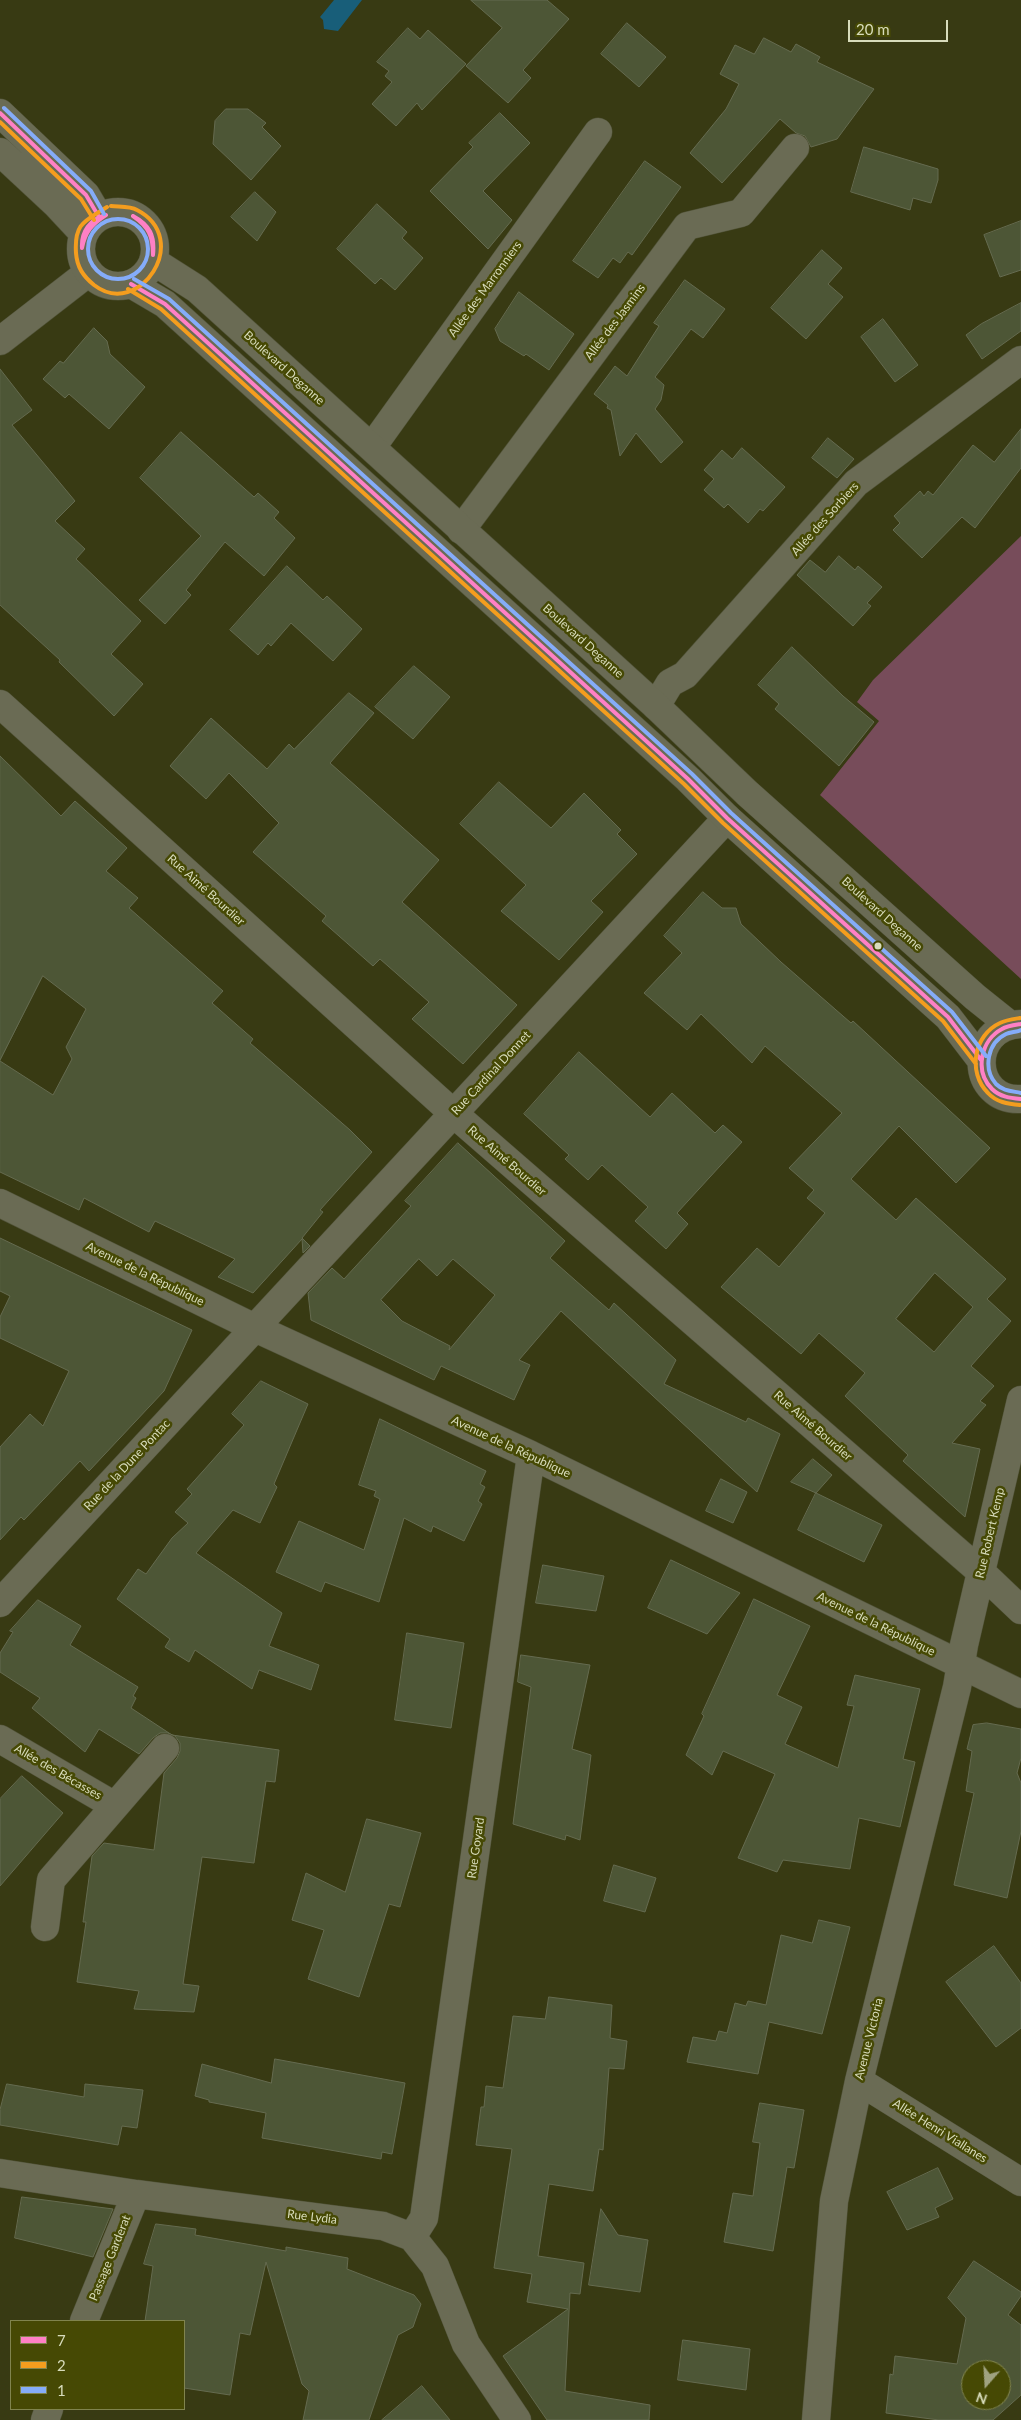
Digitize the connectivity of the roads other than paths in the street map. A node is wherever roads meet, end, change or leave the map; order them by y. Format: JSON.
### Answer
{"nodes":[{"id":1,"x":0,"y":113,"type":"edge"},
{"id":2,"x":598,"y":132,"type":"dead end"},
{"id":3,"x":795,"y":148,"type":"dead end"},
{"id":4,"x":0,"y":152,"type":"edge"},
{"id":5,"x":92,"y":225,"type":"junction"},
{"id":6,"x":153,"y":261,"type":"junction"},
{"id":7,"x":89,"y":272,"type":"junction"},
{"id":8,"x":131,"y":284,"type":"junction"},
{"id":9,"x":0,"y":341,"type":"edge"},
{"id":10,"x":1021,"y":360,"type":"edge"},
{"id":11,"x":372,"y":447,"type":"junction"},
{"id":12,"x":460,"y":530,"type":"junction"},
{"id":13,"x":0,"y":704,"type":"edge"},
{"id":14,"x":656,"y":706,"type":"junction"},
{"id":15,"x":727,"y":818,"type":"junction"},
{"id":16,"x":1016,"y":1024,"type":"edge"},
{"id":17,"x":981,"y":1060,"type":"junction"},
{"id":18,"x":1021,"y":1098,"type":"edge"},
{"id":19,"x":453,"y":1114,"type":"junction"},
{"id":20,"x":0,"y":1203,"type":"edge"},
{"id":21,"x":255,"y":1328,"type":"junction"},
{"id":22,"x":1021,"y":1400,"type":"edge"},
{"id":23,"x":530,"y":1455,"type":"junction"},
{"id":24,"x":981,"y":1572,"type":"junction"},
{"id":25,"x":0,"y":1603,"type":"edge"},
{"id":26,"x":1021,"y":1610,"type":"edge"},
{"id":27,"x":960,"y":1665,"type":"junction"},
{"id":28,"x":1021,"y":1694,"type":"edge"},
{"id":29,"x":0,"y":1739,"type":"edge"},
{"id":30,"x":166,"y":1748,"type":"dead end"},
{"id":31,"x":115,"y":1806,"type":"junction"},
{"id":32,"x":45,"y":1927,"type":"dead end"},
{"id":33,"x":858,"y":2081,"type":"junction"},
{"id":34,"x":0,"y":2173,"type":"edge"},
{"id":35,"x":1021,"y":2182,"type":"edge"},
{"id":36,"x":136,"y":2194,"type":"junction"},
{"id":37,"x":412,"y":2237,"type":"junction"},
{"id":38,"x":84,"y":2320,"type":"edge"},
{"id":39,"x":517,"y":2420,"type":"edge"},
{"id":40,"x":816,"y":2420,"type":"edge"}],
"edges":[{"from":1,"to":5,"type":"street"},
{"from":2,"to":11,"type":"street","name":"Allée des Marronniers"},
{"from":3,"to":12,"type":"street","name":"Allée des Jasmins"},
{"from":4,"to":5,"type":"street"},
{"from":5,"to":6,"type":"street"},
{"from":5,"to":7,"type":"street"},
{"from":6,"to":8,"type":"street"},
{"from":6,"to":11,"type":"street","name":"Boulevard Deganne"},
{"from":7,"to":8,"type":"street"},
{"from":7,"to":9,"type":"street"},
{"from":8,"to":15,"type":"street"},
{"from":10,"to":14,"type":"street","name":"Allée des Sorbiers"},
{"from":11,"to":12,"type":"street","name":"Boulevard Deganne"},
{"from":12,"to":14,"type":"street","name":"Boulevard Deganne"},
{"from":13,"to":19,"type":"street","name":"Rue Aimé Bourdier"},
{"from":14,"to":16,"type":"street","name":"Boulevard Deganne"},
{"from":15,"to":17,"type":"street"},
{"from":15,"to":19,"type":"street","name":"Rue Cardinal Donnet"},
{"from":16,"to":17,"type":"street"},
{"from":17,"to":18,"type":"street"},
{"from":19,"to":21,"type":"street","name":"Rue Cardinal Donnet"},
{"from":19,"to":24,"type":"street","name":"Rue Aimé Bourdier"},
{"from":20,"to":21,"type":"street","name":"Avenue de la République"},
{"from":21,"to":23,"type":"street","name":"Avenue de la République"},
{"from":21,"to":25,"type":"street","name":"Rue de la Dune Pontac"},
{"from":22,"to":24,"type":"street","name":"Rue Robert Kemp"},
{"from":23,"to":27,"type":"street","name":"Avenue de la République"},
{"from":23,"to":37,"type":"street","name":"Rue Goyard"},
{"from":24,"to":26,"type":"street","name":"Rue Aimé Bourdier"},
{"from":24,"to":27,"type":"street","name":"Rue Robert Kemp"},
{"from":27,"to":28,"type":"street","name":"Avenue de la République"},
{"from":27,"to":33,"type":"street","name":"Avenue Victoria"},
{"from":29,"to":31,"type":"street","name":"Allée des Bécasses"},
{"from":30,"to":31,"type":"street","name":"Allée des Bécasses"},
{"from":31,"to":32,"type":"street","name":"Allée des Bécasses"},
{"from":33,"to":35,"type":"street","name":"Allée Henri Viallanes"},
{"from":33,"to":40,"type":"street","name":"Avenue Victoria"},
{"from":34,"to":36,"type":"street","name":"Rue Lydia"},
{"from":36,"to":37,"type":"street","name":"Rue Lydia"},
{"from":36,"to":38,"type":"street","name":"Passage Garderat"},
{"from":37,"to":39,"type":"street"}]}
